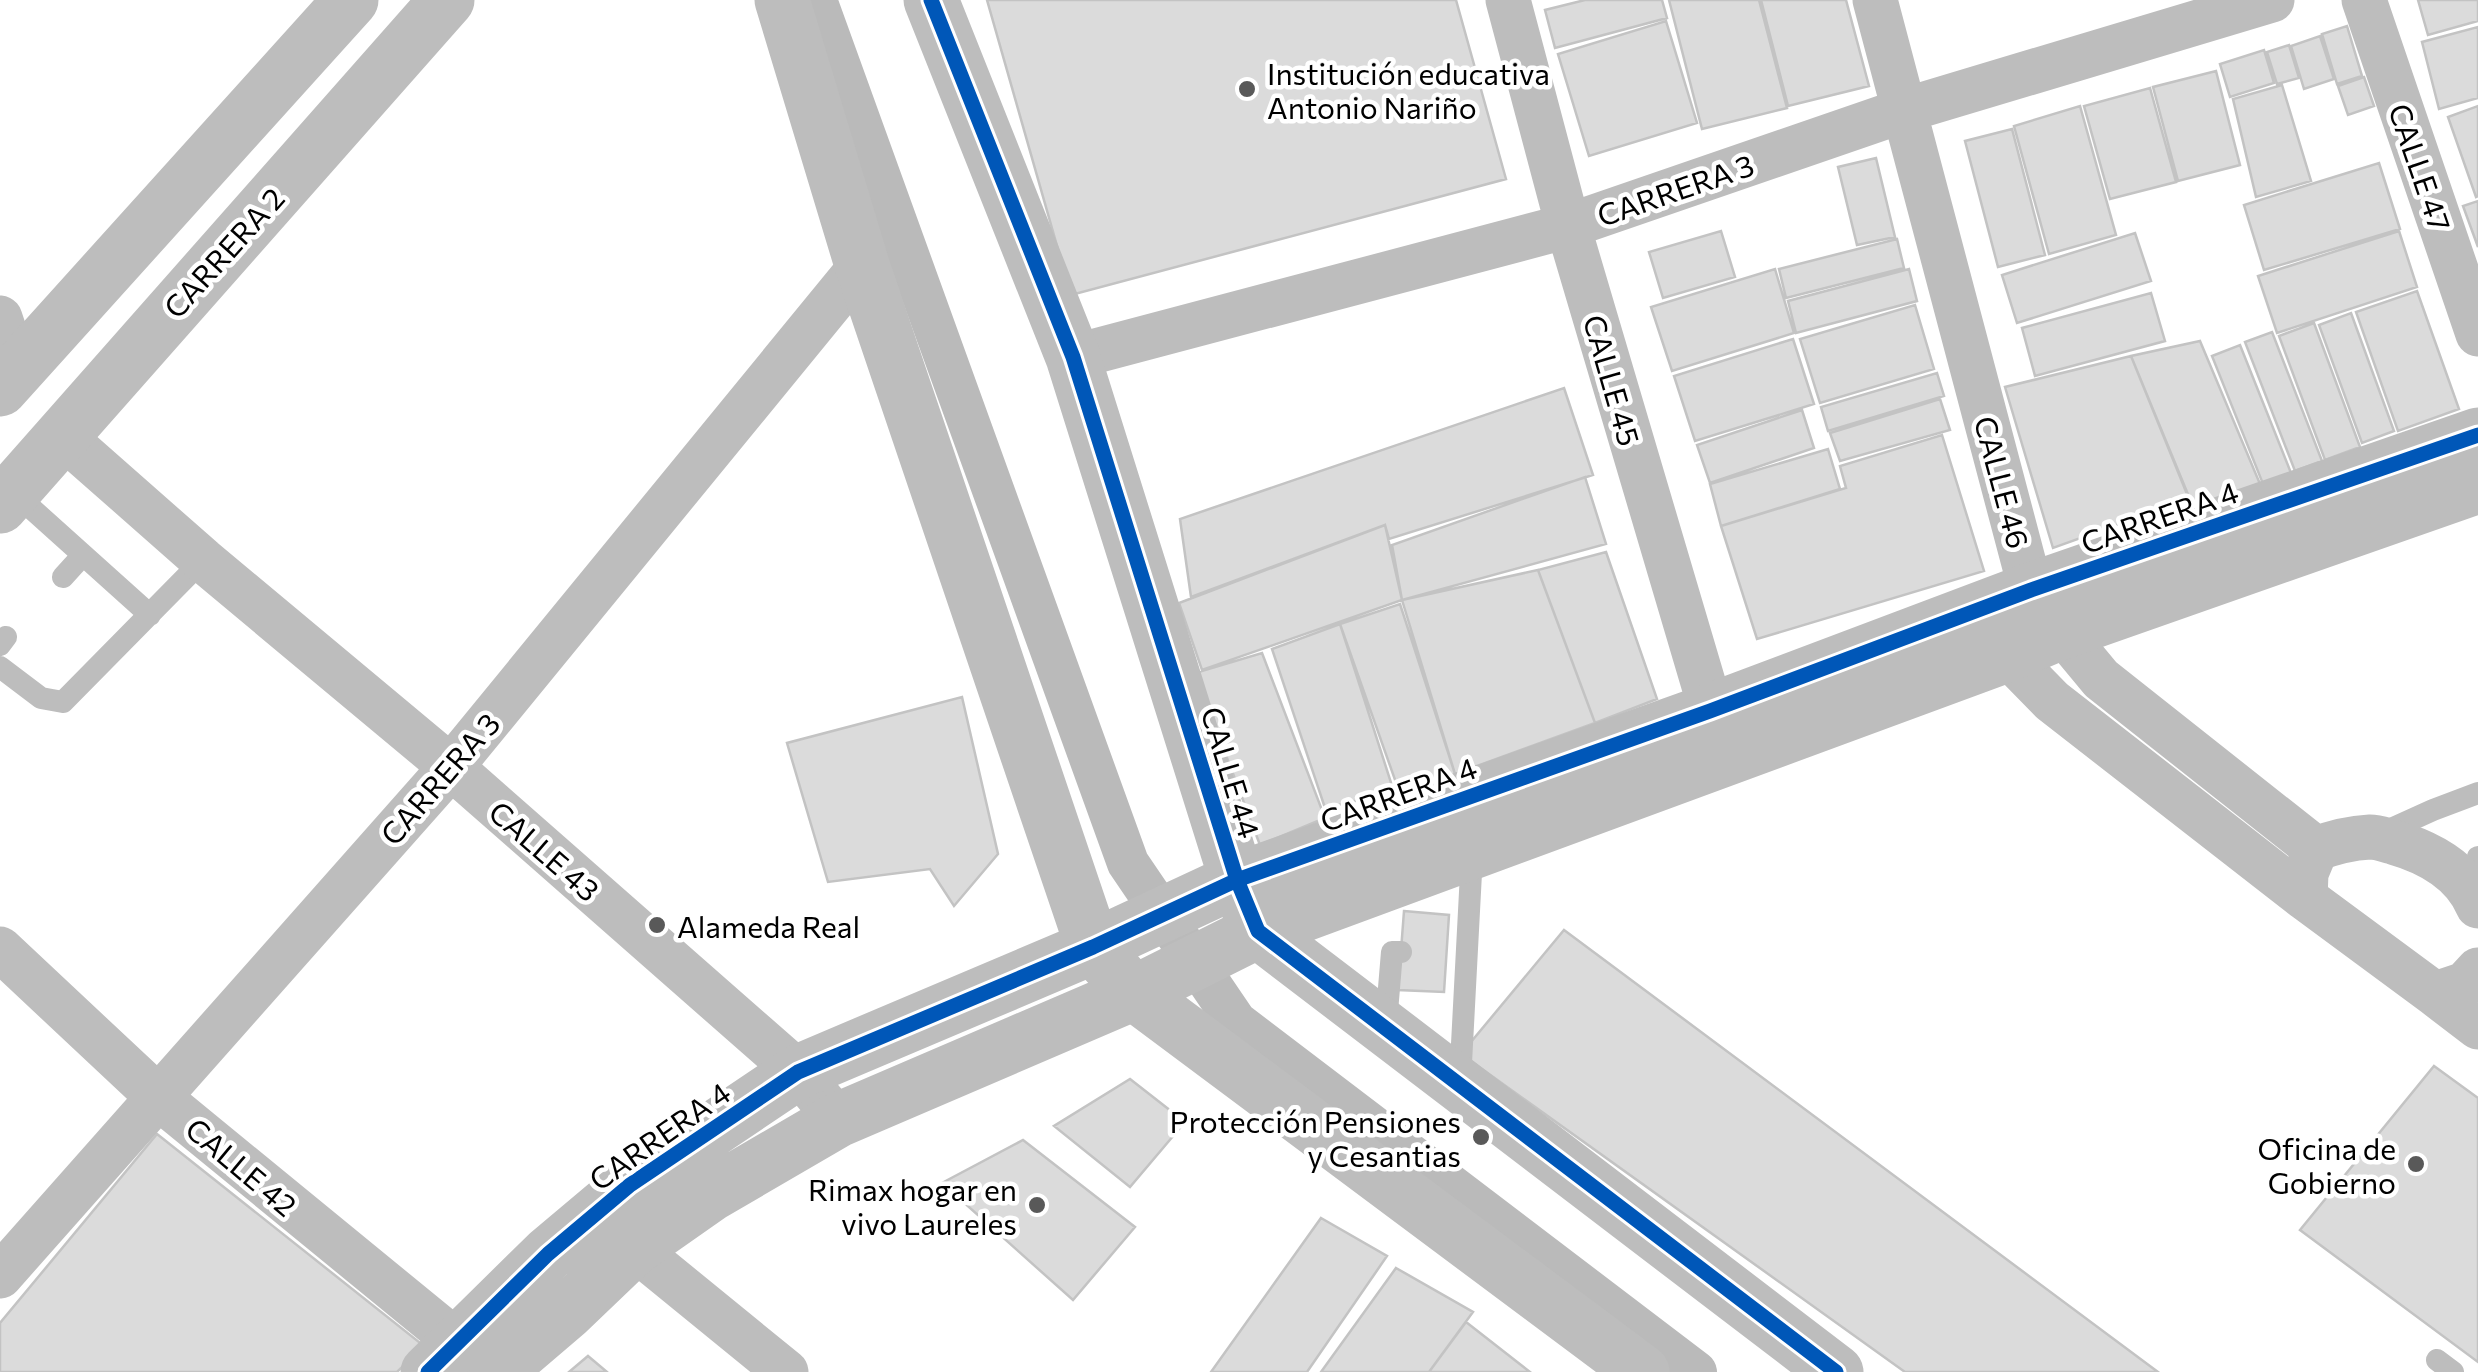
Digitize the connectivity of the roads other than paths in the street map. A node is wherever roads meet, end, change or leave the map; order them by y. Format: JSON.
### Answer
{"nodes":[{"id":1,"x":351,"y":0,"type":"edge"},
{"id":2,"x":447,"y":0,"type":"edge"},
{"id":3,"x":782,"y":0,"type":"edge"},
{"id":4,"x":932,"y":0,"type":"edge"},
{"id":5,"x":1508,"y":0,"type":"edge"},
{"id":6,"x":1875,"y":0,"type":"edge"},
{"id":7,"x":2272,"y":0,"type":"edge"},
{"id":8,"x":2364,"y":0,"type":"edge"},
{"id":9,"x":1904,"y":110,"type":"junction"},
{"id":10,"x":1568,"y":226,"type":"junction"},
{"id":11,"x":862,"y":265,"type":"junction"},
{"id":12,"x":0,"y":318,"type":"edge"},
{"id":13,"x":2478,"y":334,"type":"edge"},
{"id":14,"x":1072,"y":357,"type":"junction"},
{"id":15,"x":8,"y":379,"type":"edge"},
{"id":16,"x":61,"y":435,"type":"junction"},
{"id":17,"x":2478,"y":435,"type":"edge"},
{"id":18,"x":2478,"y":486,"type":"edge"},
{"id":19,"x":6,"y":498,"type":"edge"},
{"id":20,"x":83,"y":555,"type":"junction"},
{"id":21,"x":204,"y":560,"type":"junction"},
{"id":22,"x":63,"y":577,"type":"dead end"},
{"id":23,"x":2046,"y":611,"type":"junction"},
{"id":24,"x":150,"y":615,"type":"junction"},
{"id":25,"x":2007,"y":655,"type":"junction"},
{"id":26,"x":0,"y":667,"type":"edge"},
{"id":27,"x":1718,"y":734,"type":"junction"},
{"id":28,"x":451,"y":768,"type":"junction"},
{"id":29,"x":2478,"y":793,"type":"edge"},
{"id":30,"x":2374,"y":837,"type":"junction"},
{"id":31,"x":2316,"y":849,"type":"junction"},
{"id":32,"x":1472,"y":852,"type":"junction"},
{"id":33,"x":2477,"y":887,"type":"edge"},
{"id":34,"x":1218,"y":889,"type":"junction"},
{"id":35,"x":2305,"y":898,"type":"junction"},
{"id":36,"x":1246,"y":938,"type":"junction"},
{"id":37,"x":1106,"y":941,"type":"junction"},
{"id":38,"x":0,"y":949,"type":"edge"},
{"id":39,"x":1401,"y":952,"type":"dead end"},
{"id":40,"x":2478,"y":970,"type":"edge"},
{"id":41,"x":1152,"y":984,"type":"junction"},
{"id":42,"x":2435,"y":994,"type":"junction"},
{"id":43,"x":2478,"y":1027,"type":"edge"},
{"id":44,"x":1386,"y":1029,"type":"junction"},
{"id":45,"x":798,"y":1072,"type":"junction"},
{"id":46,"x":1460,"y":1086,"type":"junction"},
{"id":47,"x":158,"y":1097,"type":"junction"},
{"id":48,"x":838,"y":1120,"type":"junction"},
{"id":49,"x":634,"y":1248,"type":"junction"},
{"id":50,"x":0,"y":1276,"type":"edge"},
{"id":51,"x":469,"y":1364,"type":"edge"},
{"id":52,"x":786,"y":1372,"type":"edge"},
{"id":53,"x":1642,"y":1372,"type":"edge"},
{"id":54,"x":1836,"y":1372,"type":"edge"}],
"edges":[{"from":1,"to":15,"type":"street"},
{"from":2,"to":16,"type":"street","name":"CARRERA 2"},
{"from":3,"to":11,"type":"street"},
{"from":4,"to":14,"type":"street","name":"CALLE 44"},
{"from":5,"to":10,"type":"street","name":"CALLE 45"},
{"from":6,"to":9,"type":"street","name":"CALLE 46"},
{"from":7,"to":9,"type":"street","name":"CARRERA 3"},
{"from":8,"to":13,"type":"street","name":"CALLE 47"},
{"from":9,"to":10,"type":"street","name":"CARRERA 3"},
{"from":9,"to":23,"type":"street","name":"CALLE 46"},
{"from":10,"to":14,"type":"street","name":"CARRERA 3"},
{"from":10,"to":27,"type":"street","name":"CALLE 45"},
{"from":11,"to":28,"type":"street","name":"CARRERA 3"},
{"from":11,"to":37,"type":"street"},
{"from":12,"to":15,"type":"street"},
{"from":14,"to":34,"type":"street","name":"CALLE 44"},
{"from":16,"to":19,"type":"street","name":"CARRERA 2"},
{"from":16,"to":21,"type":"street","name":"CALLE 43"},
{"from":17,"to":23,"type":"street","name":"CARRERA 4"},
{"from":18,"to":23,"type":"street"},
{"from":19,"to":20,"type":"lane"},
{"from":20,"to":22,"type":"lane"},
{"from":20,"to":24,"type":"lane"},
{"from":21,"to":24,"type":"lane"},
{"from":21,"to":28,"type":"street","name":"CALLE 43"},
{"from":23,"to":25,"type":"street"},
{"from":23,"to":27,"type":"street","name":"CARRERA 4"},
{"from":23,"to":31,"type":"street","name":"CALLE 46"},
{"from":24,"to":26,"type":"lane"},
{"from":25,"to":27,"type":"street"},
{"from":25,"to":35,"type":"street"},
{"from":27,"to":32,"type":"street"},
{"from":27,"to":34,"type":"street","name":"CARRERA 4"},
{"from":28,"to":45,"type":"street","name":"CALLE 43"},
{"from":28,"to":47,"type":"street","name":"CARRERA 3"},
{"from":29,"to":30,"type":"lane"},
{"from":30,"to":31,"type":"street"},
{"from":30,"to":33,"type":"street"},
{"from":31,"to":35,"type":"street"},
{"from":32,"to":36,"type":"street"},
{"from":32,"to":46,"type":"lane"},
{"from":34,"to":36,"type":"street","name":"CALLE 44"},
{"from":34,"to":37,"type":"street","name":"CARRERA 4"},
{"from":35,"to":42,"type":"street"},
{"from":36,"to":41,"type":"street"},
{"from":36,"to":44,"type":"street"},
{"from":37,"to":41,"type":"street"},
{"from":37,"to":45,"type":"street","name":"CARRERA 4"},
{"from":38,"to":47,"type":"street","name":"CALLE 42"},
{"from":39,"to":44,"type":"lane"},
{"from":40,"to":42,"type":"street"},
{"from":41,"to":48,"type":"street"},
{"from":41,"to":53,"type":"street"},
{"from":42,"to":43,"type":"street"},
{"from":44,"to":46,"type":"street"},
{"from":45,"to":48,"type":"street","name":"CALLE 43"},
{"from":45,"to":51,"type":"street","name":"CARRERA 4"},
{"from":46,"to":54,"type":"street"},
{"from":47,"to":50,"type":"street","name":"CARRERA 3"},
{"from":47,"to":51,"type":"street","name":"CALLE 42"},
{"from":48,"to":49,"type":"street"},
{"from":49,"to":51,"type":"street"},
{"from":49,"to":52,"type":"street"}]}
